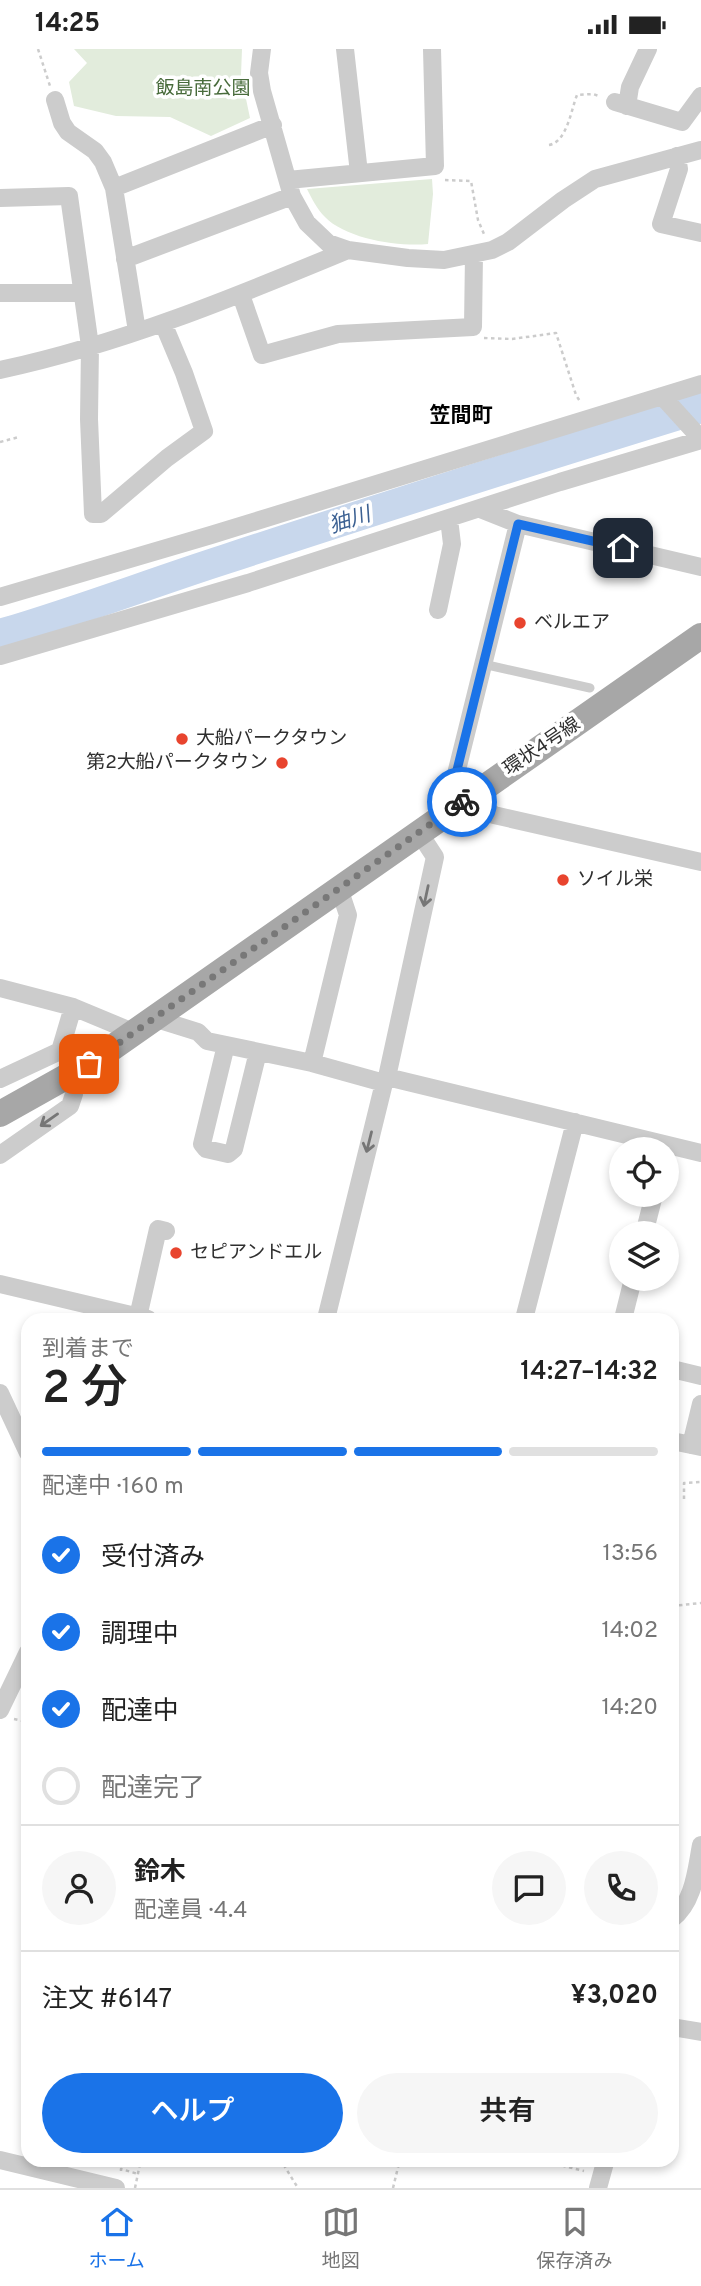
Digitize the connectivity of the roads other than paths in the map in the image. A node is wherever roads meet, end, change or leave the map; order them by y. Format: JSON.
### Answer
{"nodes":[{"id":1,"x":261,"y":49,"type":"edge"},
{"id":2,"x":345,"y":49,"type":"edge"},
{"id":3,"x":432,"y":49,"type":"edge"},
{"id":4,"x":648,"y":49,"type":"edge"},
{"id":5,"x":701,"y":96,"type":"edge"},
{"id":6,"x":55,"y":100,"type":"road end"},
{"id":7,"x":273,"y":125,"type":"junction"},
{"id":8,"x":701,"y":150,"type":"edge"},
{"id":9,"x":677,"y":156,"type":"junction"},
{"id":10,"x":359,"y":173,"type":"junction"},
{"id":11,"x":114,"y":188,"type":"junction"},
{"id":12,"x":290,"y":188,"type":"junction"},
{"id":13,"x":0,"y":198,"type":"edge"},
{"id":14,"x":701,"y":233,"type":"edge"},
{"id":15,"x":348,"y":250,"type":"junction"},
{"id":16,"x":483,"y":252,"type":"junction"},
{"id":17,"x":125,"y":259,"type":"junction"},
{"id":18,"x":0,"y":293,"type":"edge"},
{"id":19,"x":82,"y":293,"type":"junction"},
{"id":20,"x":241,"y":295,"type":"junction"},
{"id":21,"x":163,"y":323,"type":"junction"},
{"id":22,"x":137,"y":331,"type":"junction"},
{"id":23,"x":90,"y":346,"type":"junction"},
{"id":24,"x":0,"y":370,"type":"edge"},
{"id":25,"x":701,"y":384,"type":"edge"},
{"id":26,"x":662,"y":396,"type":"junction"},
{"id":27,"x":701,"y":440,"type":"edge"},
{"id":28,"x":480,"y":509,"type":"junction"},
{"id":29,"x":449,"y":519,"type":"junction"},
{"id":30,"x":518,"y":524,"type":"junction"},
{"id":31,"x":701,"y":567,"type":"edge"},
{"id":32,"x":0,"y":597,"type":"edge"},
{"id":33,"x":438,"y":610,"type":"dead end"},
{"id":34,"x":701,"y":636,"type":"edge"},
{"id":35,"x":0,"y":656,"type":"edge"},
{"id":36,"x":483,"y":664,"type":"junction"},
{"id":37,"x":590,"y":688,"type":"dead end"},
{"id":38,"x":466,"y":799,"type":"junction"},
{"id":39,"x":420,"y":834,"type":"junction"},
{"id":40,"x":701,"y":862,"type":"edge"},
{"id":41,"x":339,"y":888,"type":"junction"},
{"id":42,"x":0,"y":988,"type":"edge"},
{"id":43,"x":73,"y":1007,"type":"junction"},
{"id":44,"x":143,"y":1025,"type":"junction"},
{"id":45,"x":226,"y":1045,"type":"junction"},
{"id":46,"x":258,"y":1052,"type":"junction"},
{"id":47,"x":74,"y":1062,"type":"junction"},
{"id":48,"x":312,"y":1063,"type":"junction"},
{"id":49,"x":0,"y":1079,"type":"edge"},
{"id":50,"x":385,"y":1080,"type":"junction"},
{"id":51,"x":0,"y":1114,"type":"edge"},
{"id":52,"x":575,"y":1122,"type":"junction"},
{"id":53,"x":630,"y":1137,"type":"edge"},
{"id":54,"x":679,"y":1149,"type":"edge"},
{"id":55,"x":701,"y":1153,"type":"edge"},
{"id":56,"x":0,"y":1155,"type":"edge"},
{"id":57,"x":166,"y":1231,"type":"dead end"},
{"id":58,"x":0,"y":1284,"type":"edge"},
{"id":59,"x":630,"y":1291,"type":"edge"},
{"id":60,"x":122,"y":1313,"type":"edge"},
{"id":61,"x":144,"y":1313,"type":"edge"},
{"id":62,"x":327,"y":1313,"type":"edge"},
{"id":63,"x":526,"y":1313,"type":"edge"},
{"id":64,"x":624,"y":1313,"type":"edge"},
{"id":65,"x":679,"y":1371,"type":"edge"},
{"id":66,"x":701,"y":1376,"type":"edge"},
{"id":67,"x":0,"y":1394,"type":"edge"},
{"id":68,"x":701,"y":1404,"type":"edge"},
{"id":69,"x":21,"y":1438,"type":"edge"},
{"id":70,"x":679,"y":1443,"type":"edge"},
{"id":71,"x":698,"y":1449,"type":"edge"},
{"id":72,"x":21,"y":1662,"type":"edge"},
{"id":73,"x":7,"y":1683,"type":"edge"},
{"id":74,"x":0,"y":1710,"type":"edge"},
{"id":75,"x":701,"y":1845,"type":"edge"},
{"id":76,"x":679,"y":1914,"type":"edge"},
{"id":77,"x":679,"y":2028,"type":"edge"},
{"id":78,"x":701,"y":2032,"type":"edge"},
{"id":79,"x":0,"y":2160,"type":"edge"},
{"id":80,"x":21,"y":2165,"type":"edge"},
{"id":81,"x":29,"y":2167,"type":"edge"},
{"id":82,"x":604,"y":2167,"type":"edge"},
{"id":83,"x":116,"y":2188,"type":"edge"},
{"id":84,"x":598,"y":2188,"type":"edge"}],
"edges":[{"from":1,"to":7,"type":"street"},
{"from":2,"to":10,"type":"street"},
{"from":3,"to":10,"type":"street"},
{"from":4,"to":5,"type":"street"},
{"from":6,"to":11,"type":"street"},
{"from":7,"to":11,"type":"street"},
{"from":7,"to":12,"type":"street"},
{"from":8,"to":9,"type":"street"},
{"from":9,"to":14,"type":"street"},
{"from":9,"to":16,"type":"street"},
{"from":10,"to":12,"type":"street"},
{"from":11,"to":17,"type":"street"},
{"from":12,"to":15,"type":"street"},
{"from":12,"to":17,"type":"street"},
{"from":13,"to":19,"type":"street"},
{"from":15,"to":16,"type":"street"},
{"from":15,"to":20,"type":"street"},
{"from":16,"to":20,"type":"street"},
{"from":17,"to":22,"type":"street"},
{"from":18,"to":19,"type":"street"},
{"from":19,"to":23,"type":"street"},
{"from":20,"to":21,"type":"street"},
{"from":21,"to":22,"type":"street"},
{"from":21,"to":23,"type":"street"},
{"from":22,"to":23,"type":"street"},
{"from":23,"to":24,"type":"street"},
{"from":25,"to":26,"type":"street"},
{"from":26,"to":27,"type":"street"},
{"from":26,"to":32,"type":"street"},
{"from":27,"to":28,"type":"street"},
{"from":28,"to":29,"type":"street"},
{"from":28,"to":30,"type":"street"},
{"from":29,"to":33,"type":"street"},
{"from":29,"to":35,"type":"street"},
{"from":30,"to":31,"type":"street"},
{"from":30,"to":36,"type":"street"},
{"from":34,"to":38,"type":"main road","name":"環状4号線"},
{"from":36,"to":37,"type":"lane"},
{"from":36,"to":38,"type":"street"},
{"from":38,"to":39,"type":"main road","name":"環状4号線"},
{"from":38,"to":40,"type":"street"},
{"from":39,"to":41,"type":"main road","name":"環状4号線"},
{"from":39,"to":50,"type":"street","one_way":true},
{"from":41,"to":44,"type":"main road","name":"環状4号線"},
{"from":41,"to":48,"type":"street"},
{"from":42,"to":43,"type":"street"},
{"from":43,"to":44,"type":"street"},
{"from":43,"to":47,"type":"street"},
{"from":44,"to":45,"type":"street"},
{"from":44,"to":47,"type":"main road","name":"環状4号線"},
{"from":45,"to":46,"type":"street"},
{"from":45,"to":46,"type":"street"},
{"from":46,"to":48,"type":"street"},
{"from":47,"to":49,"type":"street"},
{"from":47,"to":51,"type":"main road","name":"環状4号線"},
{"from":47,"to":56,"type":"street","one_way":true},
{"from":48,"to":50,"type":"street"},
{"from":50,"to":52,"type":"street"},
{"from":50,"to":62,"type":"street","one_way":true},
{"from":52,"to":53,"type":"street"},
{"from":52,"to":63,"type":"street"},
{"from":54,"to":55,"type":"street"},
{"from":57,"to":61,"type":"street"},
{"from":58,"to":60,"type":"street"},
{"from":59,"to":64,"type":"street"},
{"from":65,"to":66,"type":"street"},
{"from":67,"to":69,"type":"street"},
{"from":68,"to":71,"type":"street"},
{"from":70,"to":71,"type":"street"},
{"from":72,"to":73,"type":"street"},
{"from":73,"to":74,"type":"street"},
{"from":75,"to":76,"type":"street"},
{"from":77,"to":78,"type":"street"},
{"from":79,"to":80,"type":"street"},
{"from":81,"to":83,"type":"street"},
{"from":82,"to":84,"type":"street"}]}
